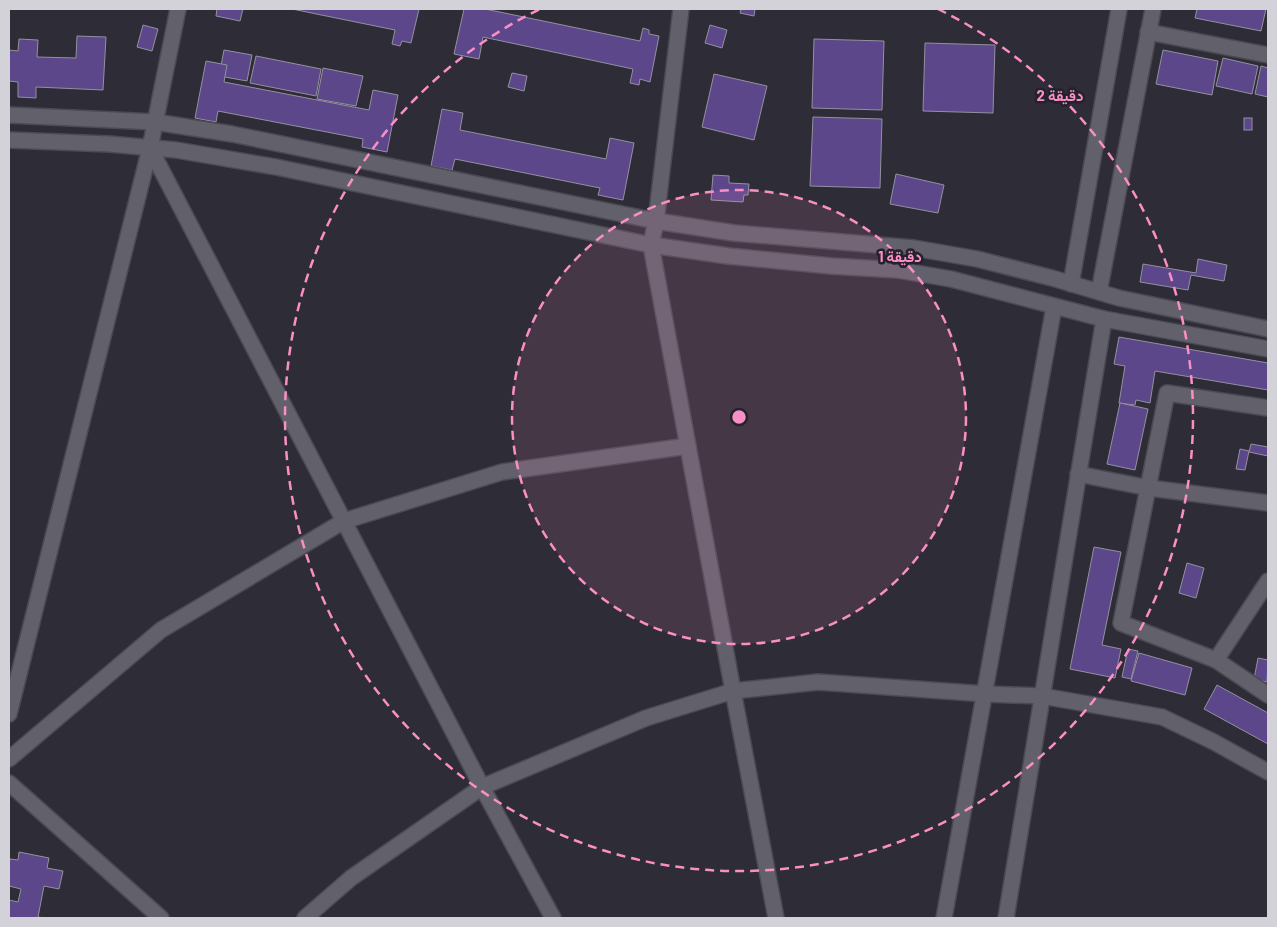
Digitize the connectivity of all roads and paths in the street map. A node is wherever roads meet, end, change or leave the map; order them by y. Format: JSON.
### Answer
{"nodes":[{"id":1,"x":178,"y":9,"type":"edge"},
{"id":2,"x":681,"y":9,"type":"edge"},
{"id":3,"x":1119,"y":9,"type":"edge"},
{"id":4,"x":1153,"y":9,"type":"edge"},
{"id":5,"x":1148,"y":32,"type":"junction"},
{"id":6,"x":1268,"y":55,"type":"edge"},
{"id":7,"x":9,"y":115,"type":"edge"},
{"id":8,"x":156,"y":122,"type":"junction"},
{"id":9,"x":9,"y":140,"type":"edge"},
{"id":10,"x":150,"y":148,"type":"junction"},
{"id":11,"x":656,"y":221,"type":"junction"},
{"id":12,"x":651,"y":245,"type":"junction"},
{"id":13,"x":1070,"y":284,"type":"junction"},
{"id":14,"x":1099,"y":292,"type":"junction"},
{"id":15,"x":1054,"y":307,"type":"junction"},
{"id":16,"x":1104,"y":319,"type":"junction"},
{"id":17,"x":1268,"y":329,"type":"edge"},
{"id":18,"x":1268,"y":349,"type":"edge"},
{"id":19,"x":1268,"y":408,"type":"edge"},
{"id":20,"x":688,"y":446,"type":"junction"},
{"id":21,"x":1078,"y":474,"type":"junction"},
{"id":22,"x":1149,"y":488,"type":"junction"},
{"id":23,"x":1268,"y":503,"type":"edge"},
{"id":24,"x":344,"y":521,"type":"junction"},
{"id":25,"x":1268,"y":581,"type":"edge"},
{"id":26,"x":1216,"y":660,"type":"junction"},
{"id":27,"x":733,"y":691,"type":"junction"},
{"id":28,"x":986,"y":694,"type":"junction"},
{"id":29,"x":1268,"y":695,"type":"edge"},
{"id":30,"x":1042,"y":696,"type":"junction"},
{"id":31,"x":9,"y":714,"type":"edge"},
{"id":32,"x":9,"y":759,"type":"edge"},
{"id":33,"x":1268,"y":772,"type":"edge"},
{"id":34,"x":9,"y":783,"type":"edge"},
{"id":35,"x":482,"y":787,"type":"junction"},
{"id":36,"x":161,"y":918,"type":"edge"},
{"id":37,"x":305,"y":918,"type":"edge"},
{"id":38,"x":553,"y":918,"type":"edge"},
{"id":39,"x":776,"y":918,"type":"edge"},
{"id":40,"x":944,"y":918,"type":"edge"},
{"id":41,"x":1006,"y":918,"type":"edge"}],
"edges":[{"from":1,"to":8,"type":"street"},
{"from":2,"to":11,"type":"street"},
{"from":3,"to":13,"type":"street"},
{"from":4,"to":5,"type":"street"},
{"from":5,"to":6,"type":"street"},
{"from":5,"to":14,"type":"street"},
{"from":7,"to":8,"type":"street"},
{"from":8,"to":10,"type":"street"},
{"from":8,"to":11,"type":"street"},
{"from":9,"to":10,"type":"street"},
{"from":10,"to":12,"type":"street"},
{"from":10,"to":24,"type":"street"},
{"from":10,"to":31,"type":"street"},
{"from":11,"to":12,"type":"street"},
{"from":11,"to":13,"type":"street"},
{"from":12,"to":15,"type":"street"},
{"from":12,"to":20,"type":"street"},
{"from":13,"to":14,"type":"street"},
{"from":14,"to":17,"type":"street"},
{"from":15,"to":16,"type":"street"},
{"from":15,"to":28,"type":"street"},
{"from":16,"to":18,"type":"street"},
{"from":16,"to":21,"type":"street"},
{"from":19,"to":22,"type":"street"},
{"from":20,"to":24,"type":"street"},
{"from":20,"to":27,"type":"street"},
{"from":21,"to":22,"type":"street"},
{"from":21,"to":30,"type":"street"},
{"from":22,"to":23,"type":"street"},
{"from":22,"to":26,"type":"street"},
{"from":24,"to":32,"type":"street"},
{"from":24,"to":35,"type":"street"},
{"from":25,"to":26,"type":"street"},
{"from":26,"to":29,"type":"street"},
{"from":27,"to":28,"type":"street"},
{"from":27,"to":35,"type":"street"},
{"from":27,"to":39,"type":"street"},
{"from":28,"to":30,"type":"street"},
{"from":28,"to":40,"type":"street"},
{"from":30,"to":33,"type":"street"},
{"from":30,"to":41,"type":"street"},
{"from":34,"to":36,"type":"street"},
{"from":35,"to":37,"type":"street"},
{"from":35,"to":38,"type":"street"}]}
